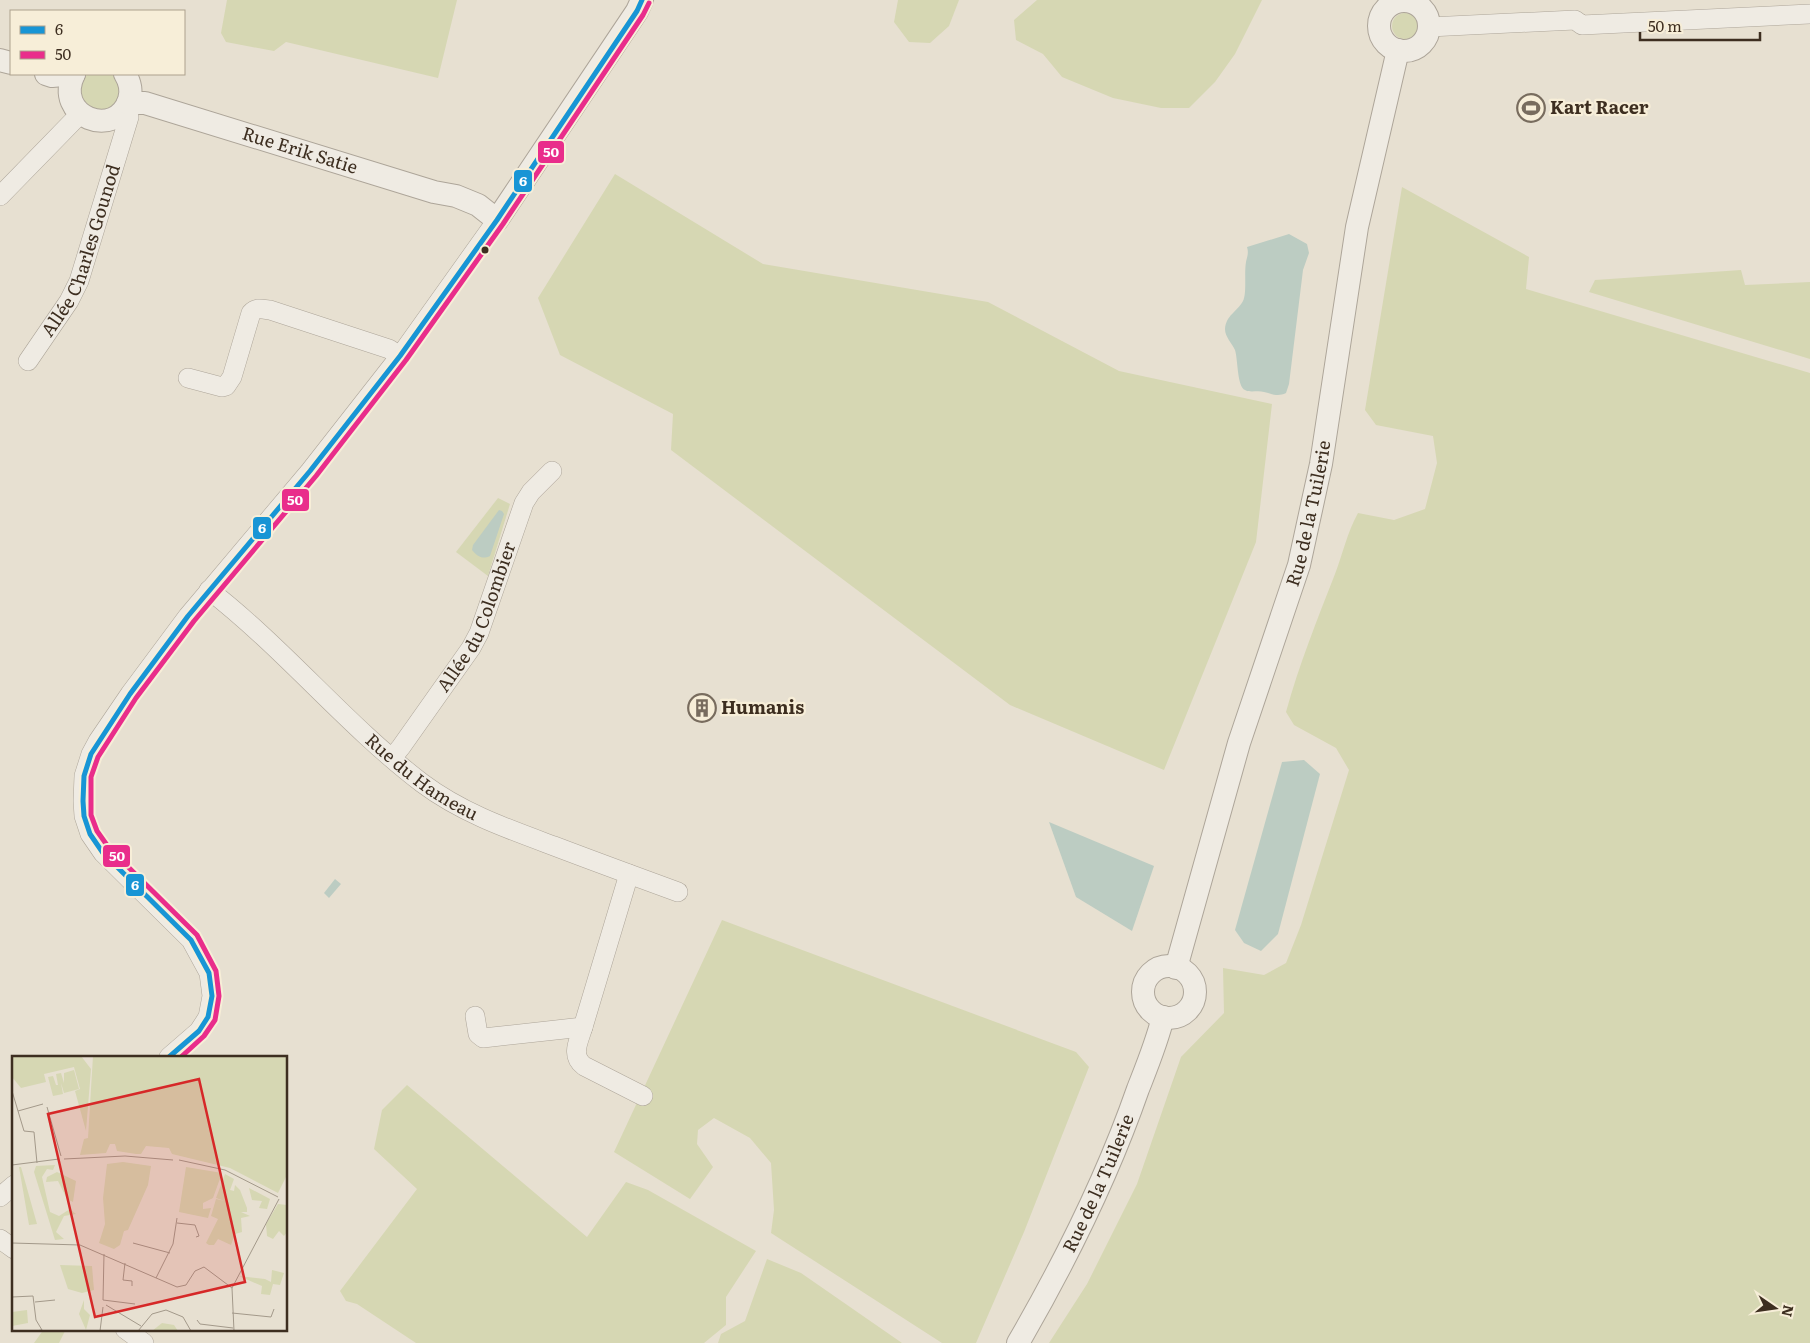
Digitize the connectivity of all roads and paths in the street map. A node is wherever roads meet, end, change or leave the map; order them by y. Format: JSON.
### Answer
{"nodes":[{"id":1,"x":642,"y":0,"type":"edge"},
{"id":2,"x":1403,"y":0,"type":"edge"},
{"id":3,"x":1810,"y":3,"type":"edge"},
{"id":4,"x":1810,"y":14,"type":"edge"},
{"id":5,"x":1575,"y":20,"type":"junction"},
{"id":6,"x":1430,"y":26,"type":"junction"},
{"id":7,"x":1398,"y":50,"type":"junction"},
{"id":8,"x":63,"y":77,"type":"edge"},
{"id":9,"x":131,"y":95,"type":"edge"},
{"id":10,"x":80,"y":114,"type":"junction"},
{"id":11,"x":106,"y":120,"type":"junction"},
{"id":12,"x":122,"y":136,"type":"junction"},
{"id":13,"x":0,"y":196,"type":"edge"},
{"id":14,"x":503,"y":211,"type":"junction"},
{"id":15,"x":400,"y":356,"type":"junction"},
{"id":16,"x":28,"y":361,"type":"dead end"},
{"id":17,"x":188,"y":378,"type":"dead end"},
{"id":18,"x":552,"y":471,"type":"dead end"},
{"id":19,"x":209,"y":590,"type":"junction"},
{"id":20,"x":392,"y":758,"type":"junction"},
{"id":21,"x":629,"y":874,"type":"junction"},
{"id":22,"x":678,"y":892,"type":"dead end"},
{"id":23,"x":1176,"y":968,"type":"junction"},
{"id":24,"x":475,"y":1016,"type":"dead end"},
{"id":25,"x":1162,"y":1017,"type":"junction"},
{"id":26,"x":583,"y":1027,"type":"junction"},
{"id":27,"x":170,"y":1056,"type":"edge"},
{"id":28,"x":643,"y":1096,"type":"dead end"},
{"id":29,"x":12,"y":1187,"type":"edge"},
{"id":30,"x":0,"y":1197,"type":"edge"},
{"id":31,"x":0,"y":1239,"type":"edge"},
{"id":32,"x":12,"y":1248,"type":"edge"},
{"id":33,"x":126,"y":1330,"type":"edge"},
{"id":34,"x":144,"y":1343,"type":"edge"},
{"id":35,"x":1018,"y":1343,"type":"edge"}],
"edges":[{"from":1,"to":14,"type":"street"},
{"from":2,"to":6,"type":"street"},
{"from":2,"to":7,"type":"street"},
{"from":3,"to":5,"type":"street"},
{"from":4,"to":5,"type":"street"},
{"from":5,"to":6,"type":"street"},
{"from":6,"to":7,"type":"street"},
{"from":7,"to":23,"type":"street","name":"Rue de la Tuilerie"},
{"from":8,"to":10,"type":"street"},
{"from":9,"to":11,"type":"street"},
{"from":9,"to":12,"type":"street","name":"Allée Charles Gounod"},
{"from":9,"to":14,"type":"street","name":"Rue Erik Satie"},
{"from":10,"to":11,"type":"street"},
{"from":10,"to":13,"type":"street"},
{"from":11,"to":12,"type":"street"},
{"from":12,"to":16,"type":"street","name":"Allée Charles Gounod"},
{"from":14,"to":15,"type":"street"},
{"from":15,"to":17,"type":"street"},
{"from":15,"to":19,"type":"street"},
{"from":18,"to":20,"type":"street","name":"Allée du Colombier"},
{"from":19,"to":20,"type":"street","name":"Rue du Hameau"},
{"from":19,"to":27,"type":"street"},
{"from":20,"to":21,"type":"street","name":"Rue du Hameau"},
{"from":21,"to":22,"type":"street","name":"Rue du Hameau"},
{"from":21,"to":26,"type":"street"},
{"from":23,"to":25,"type":"street"},
{"from":23,"to":25,"type":"street"},
{"from":24,"to":26,"type":"street"},
{"from":25,"to":35,"type":"street","name":"Rue de la Tuilerie"},
{"from":26,"to":28,"type":"street"},
{"from":29,"to":30,"type":"street"},
{"from":31,"to":32,"type":"street"},
{"from":33,"to":34,"type":"street"}]}
